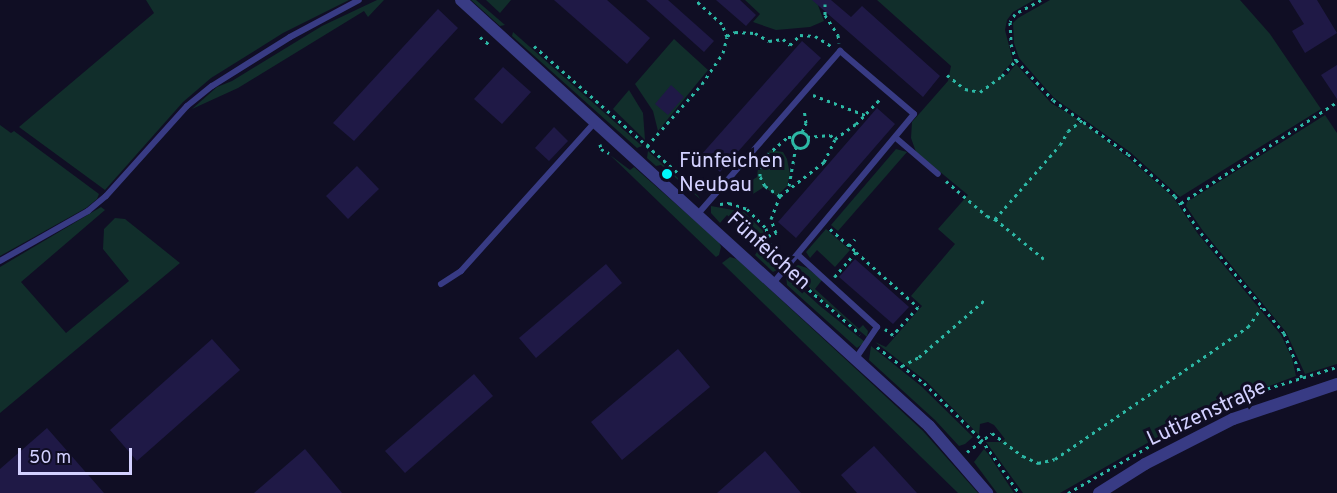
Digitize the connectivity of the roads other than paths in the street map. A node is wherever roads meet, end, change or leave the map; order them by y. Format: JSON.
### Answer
{"nodes":[{"id":1,"x":360,"y":0,"type":"edge"},
{"id":2,"x":461,"y":0,"type":"edge"},
{"id":3,"x":595,"y":121,"type":"junction"},
{"id":4,"x":896,"y":138,"type":"junction"},
{"id":5,"x":938,"y":174,"type":"road end"},
{"id":6,"x":697,"y":215,"type":"junction"},
{"id":7,"x":798,"y":255,"type":"junction"},
{"id":8,"x":0,"y":261,"type":"edge"},
{"id":9,"x":774,"y":282,"type":"junction"},
{"id":10,"x":441,"y":284,"type":"dead end"},
{"id":11,"x":856,"y":358,"type":"junction"},
{"id":12,"x":1337,"y":384,"type":"edge"},
{"id":13,"x":987,"y":493,"type":"edge"},
{"id":14,"x":1099,"y":493,"type":"edge"}],
"edges":[{"from":1,"to":8,"type":"lane"},
{"from":2,"to":3,"type":"street","name":"Fünfeichen"},
{"from":3,"to":6,"type":"street","name":"Fünfeichen"},
{"from":3,"to":10,"type":"lane"},
{"from":4,"to":5,"type":"lane"},
{"from":4,"to":6,"type":"lane"},
{"from":4,"to":7,"type":"lane"},
{"from":6,"to":9,"type":"street","name":"Fünfeichen"},
{"from":7,"to":9,"type":"lane"},
{"from":7,"to":11,"type":"lane"},
{"from":9,"to":11,"type":"street","name":"Fünfeichen"},
{"from":11,"to":13,"type":"street","name":"Fünfeichen"},
{"from":12,"to":14,"type":"street","name":"Lutizenstraße"}]}
